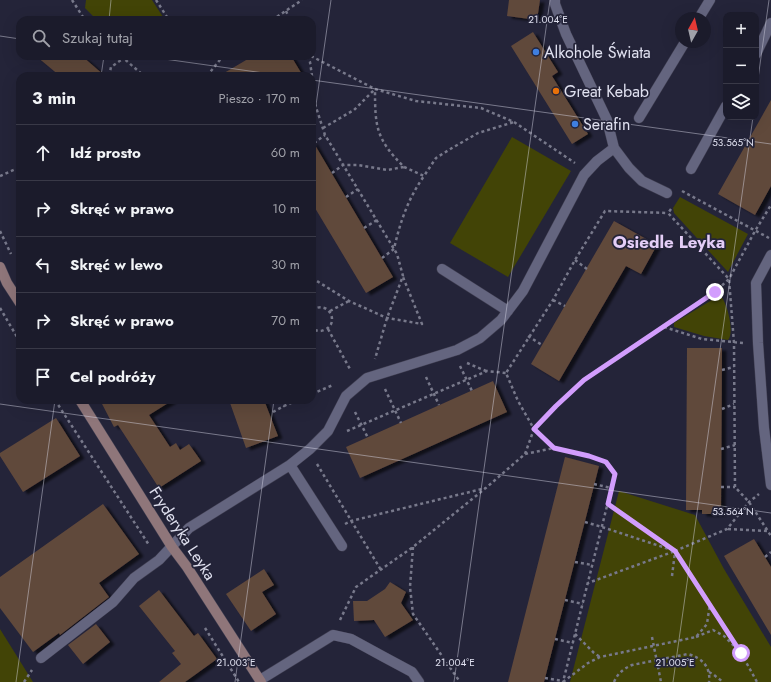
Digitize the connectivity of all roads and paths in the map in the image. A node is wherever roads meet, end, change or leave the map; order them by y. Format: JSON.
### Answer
{"nodes":[{"id":1,"x":72,"y":0,"type":"edge"},
{"id":2,"x":156,"y":0,"type":"edge"},
{"id":3,"x":302,"y":0,"type":"edge"},
{"id":4,"x":555,"y":0,"type":"edge"},
{"id":5,"x":710,"y":0,"type":"edge"},
{"id":6,"x":286,"y":11,"type":"junction"},
{"id":7,"x":703,"y":12,"type":"edge"},
{"id":8,"x":82,"y":16,"type":"edge"},
{"id":9,"x":167,"y":16,"type":"edge"},
{"id":10,"x":278,"y":16,"type":"edge"},
{"id":11,"x":288,"y":16,"type":"edge"},
{"id":12,"x":771,"y":22,"type":"edge"},
{"id":13,"x":681,"y":48,"type":"edge"},
{"id":14,"x":759,"y":48,"type":"edge"},
{"id":15,"x":316,"y":59,"type":"edge"},
{"id":16,"x":119,"y":60,"type":"edge"},
{"id":17,"x":125,"y":60,"type":"edge"},
{"id":18,"x":220,"y":60,"type":"edge"},
{"id":19,"x":309,"y":60,"type":"edge"},
{"id":20,"x":110,"y":72,"type":"edge"},
{"id":21,"x":139,"y":72,"type":"edge"},
{"id":22,"x":210,"y":72,"type":"edge"},
{"id":23,"x":311,"y":72,"type":"edge"},
{"id":24,"x":375,"y":89,"type":"junction"},
{"id":25,"x":316,"y":109,"type":"edge"},
{"id":26,"x":723,"y":111,"type":"edge"},
{"id":27,"x":639,"y":118,"type":"dead end"},
{"id":28,"x":514,"y":122,"type":"junction"},
{"id":29,"x":323,"y":128,"type":"junction"},
{"id":30,"x":325,"y":135,"type":"junction"},
{"id":31,"x":316,"y":142,"type":"edge"},
{"id":32,"x":614,"y":148,"type":"junction"},
{"id":33,"x":343,"y":165,"type":"junction"},
{"id":34,"x":404,"y":167,"type":"junction"},
{"id":35,"x":16,"y":169,"type":"edge"},
{"id":36,"x":691,"y":169,"type":"dead end"},
{"id":37,"x":588,"y":171,"type":"junction"},
{"id":38,"x":332,"y":174,"type":"dead end"},
{"id":39,"x":0,"y":176,"type":"edge"},
{"id":40,"x":424,"y":176,"type":"junction"},
{"id":41,"x":358,"y":189,"type":"junction"},
{"id":42,"x":667,"y":193,"type":"dead end"},
{"id":43,"x":678,"y":196,"type":"dead end"},
{"id":44,"x":346,"y":197,"type":"dead end"},
{"id":45,"x":771,"y":205,"type":"edge"},
{"id":46,"x":672,"y":208,"type":"dead end"},
{"id":47,"x":668,"y":213,"type":"junction"},
{"id":48,"x":377,"y":220,"type":"junction"},
{"id":49,"x":364,"y":228,"type":"dead end"},
{"id":50,"x":0,"y":231,"type":"edge"},
{"id":51,"x":755,"y":232,"type":"junction"},
{"id":52,"x":771,"y":239,"type":"edge"},
{"id":53,"x":394,"y":249,"type":"junction"},
{"id":54,"x":771,"y":255,"type":"edge"},
{"id":55,"x":382,"y":258,"type":"dead end"},
{"id":56,"x":14,"y":260,"type":"dead end"},
{"id":57,"x":575,"y":260,"type":"junction"},
{"id":58,"x":0,"y":267,"type":"edge"},
{"id":59,"x":442,"y":269,"type":"dead end"},
{"id":60,"x":587,"y":269,"type":"dead end"},
{"id":61,"x":403,"y":276,"type":"junction"},
{"id":62,"x":729,"y":279,"type":"junction"},
{"id":63,"x":316,"y":280,"type":"edge"},
{"id":64,"x":16,"y":297,"type":"edge"},
{"id":65,"x":553,"y":300,"type":"junction"},
{"id":66,"x":349,"y":301,"type":"junction"},
{"id":67,"x":565,"y":306,"type":"dead end"},
{"id":68,"x":0,"y":308,"type":"edge"},
{"id":69,"x":316,"y":308,"type":"edge"},
{"id":70,"x":330,"y":311,"type":"junction"},
{"id":71,"x":508,"y":311,"type":"junction"},
{"id":72,"x":387,"y":318,"type":"junction"},
{"id":73,"x":663,"y":327,"type":"junction"},
{"id":74,"x":328,"y":329,"type":"junction"},
{"id":75,"x":316,"y":331,"type":"edge"},
{"id":76,"x":16,"y":335,"type":"edge"},
{"id":77,"x":528,"y":336,"type":"junction"},
{"id":78,"x":734,"y":343,"type":"junction"},
{"id":79,"x":542,"y":345,"type":"dead end"},
{"id":80,"x":462,"y":361,"type":"dead end"},
{"id":81,"x":374,"y":362,"type":"dead end"},
{"id":82,"x":420,"y":362,"type":"junction"},
{"id":83,"x":734,"y":367,"type":"junction"},
{"id":84,"x":722,"y":370,"type":"dead end"},
{"id":85,"x":486,"y":371,"type":"junction"},
{"id":86,"x":506,"y":373,"type":"junction"},
{"id":87,"x":378,"y":374,"type":"junction"},
{"id":88,"x":354,"y":376,"type":"dead end"},
{"id":89,"x":466,"y":380,"type":"junction"},
{"id":90,"x":340,"y":382,"type":"dead end"},
{"id":91,"x":472,"y":391,"type":"dead end"},
{"id":92,"x":316,"y":392,"type":"edge"},
{"id":93,"x":434,"y":394,"type":"junction"},
{"id":94,"x":346,"y":396,"type":"junction"},
{"id":95,"x":58,"y":404,"type":"edge"},
{"id":96,"x":83,"y":404,"type":"edge"},
{"id":97,"x":289,"y":404,"type":"edge"},
{"id":98,"x":734,"y":404,"type":"junction"},
{"id":99,"x":284,"y":406,"type":"joint"},
{"id":100,"x":439,"y":406,"type":"dead end"},
{"id":101,"x":722,"y":409,"type":"dead end"},
{"id":102,"x":395,"y":410,"type":"junction"},
{"id":103,"x":273,"y":412,"type":"dead end"},
{"id":104,"x":401,"y":423,"type":"dead end"},
{"id":105,"x":361,"y":424,"type":"junction"},
{"id":106,"x":534,"y":429,"type":"junction"},
{"id":107,"x":343,"y":432,"type":"dead end"},
{"id":108,"x":368,"y":438,"type":"dead end"},
{"id":109,"x":735,"y":445,"type":"junction"},
{"id":110,"x":554,"y":448,"type":"junction"},
{"id":111,"x":721,"y":449,"type":"dead end"},
{"id":112,"x":525,"y":454,"type":"junction"},
{"id":113,"x":315,"y":462,"type":"dead end"},
{"id":114,"x":290,"y":464,"type":"junction"},
{"id":115,"x":594,"y":484,"type":"dead end"},
{"id":116,"x":771,"y":485,"type":"edge"},
{"id":117,"x":487,"y":487,"type":"junction"},
{"id":118,"x":735,"y":487,"type":"junction"},
{"id":119,"x":612,"y":488,"type":"junction"},
{"id":120,"x":721,"y":488,"type":"dead end"},
{"id":121,"x":749,"y":502,"type":"junction"},
{"id":122,"x":608,"y":504,"type":"junction"},
{"id":123,"x":352,"y":521,"type":"junction"},
{"id":124,"x":585,"y":522,"type":"dead end"},
{"id":125,"x":602,"y":527,"type":"junction"},
{"id":126,"x":727,"y":529,"type":"junction"},
{"id":127,"x":332,"y":530,"type":"junction"},
{"id":128,"x":767,"y":531,"type":"junction"},
{"id":129,"x":771,"y":536,"type":"edge"},
{"id":130,"x":342,"y":546,"type":"dead end"},
{"id":131,"x":172,"y":547,"type":"junction"},
{"id":132,"x":413,"y":547,"type":"junction"},
{"id":133,"x":675,"y":551,"type":"junction"},
{"id":134,"x":771,"y":552,"type":"edge"},
{"id":135,"x":765,"y":557,"type":"dead end"},
{"id":136,"x":159,"y":560,"type":"junction"},
{"id":137,"x":575,"y":562,"type":"dead end"},
{"id":138,"x":592,"y":566,"type":"junction"},
{"id":139,"x":381,"y":570,"type":"junction"},
{"id":140,"x":672,"y":576,"type":"dead end"},
{"id":141,"x":588,"y":584,"type":"junction"},
{"id":142,"x":565,"y":600,"type":"dead end"},
{"id":143,"x":710,"y":603,"type":"junction"},
{"id":144,"x":582,"y":604,"type":"junction"},
{"id":145,"x":575,"y":634,"type":"junction"},
{"id":146,"x":333,"y":635,"type":"junction"},
{"id":147,"x":652,"y":637,"type":"dead end"},
{"id":148,"x":696,"y":637,"type":"junction"},
{"id":149,"x":555,"y":639,"type":"dead end"},
{"id":150,"x":573,"y":643,"type":"junction"},
{"id":151,"x":654,"y":646,"type":"junction"},
{"id":152,"x":741,"y":653,"type":"junction"},
{"id":153,"x":600,"y":657,"type":"junction"},
{"id":154,"x":41,"y":658,"type":"dead end"},
{"id":155,"x":656,"y":660,"type":"junction"},
{"id":156,"x":709,"y":672,"type":"junction"},
{"id":157,"x":545,"y":678,"type":"dead end"},
{"id":158,"x":260,"y":681,"type":"edge"},
{"id":159,"x":419,"y":682,"type":"edge"},
{"id":160,"x":460,"y":682,"type":"edge"},
{"id":161,"x":563,"y":682,"type":"edge"},
{"id":162,"x":614,"y":682,"type":"edge"},
{"id":163,"x":661,"y":682,"type":"edge"},
{"id":164,"x":709,"y":682,"type":"edge"},
{"id":165,"x":723,"y":682,"type":"edge"},
{"id":166,"x":757,"y":682,"type":"edge"}],
"edges":[{"from":1,"to":8,"type":"path"},
{"from":2,"to":9,"type":"path"},
{"from":3,"to":6,"type":"path"},
{"from":4,"to":32,"type":"lane"},
{"from":5,"to":7,"type":"lane"},
{"from":6,"to":10,"type":"path"},
{"from":6,"to":11,"type":"path"},
{"from":12,"to":14,"type":"lane"},
{"from":13,"to":27,"type":"lane"},
{"from":15,"to":24,"type":"path"},
{"from":16,"to":20,"type":"path"},
{"from":17,"to":21,"type":"path"},
{"from":18,"to":22,"type":"path"},
{"from":19,"to":23,"type":"path"},
{"from":24,"to":28,"type":"path"},
{"from":24,"to":29,"type":"path"},
{"from":24,"to":34,"type":"path"},
{"from":25,"to":29,"type":"path"},
{"from":26,"to":36,"type":"lane"},
{"from":28,"to":37,"type":"path"},
{"from":28,"to":40,"type":"path"},
{"from":29,"to":30,"type":"path"},
{"from":30,"to":31,"type":"path"},
{"from":30,"to":33,"type":"path"},
{"from":32,"to":37,"type":"lane"},
{"from":32,"to":42,"type":"lane"},
{"from":33,"to":34,"type":"path"},
{"from":33,"to":38,"type":"path"},
{"from":33,"to":41,"type":"path"},
{"from":34,"to":40,"type":"path"},
{"from":35,"to":39,"type":"path"},
{"from":37,"to":71,"type":"lane"},
{"from":40,"to":53,"type":"path"},
{"from":41,"to":44,"type":"path"},
{"from":41,"to":48,"type":"path"},
{"from":43,"to":51,"type":"path"},
{"from":45,"to":51,"type":"path"},
{"from":46,"to":47,"type":"path"},
{"from":47,"to":57,"type":"path"},
{"from":47,"to":62,"type":"path"},
{"from":48,"to":49,"type":"path"},
{"from":48,"to":53,"type":"path"},
{"from":50,"to":56,"type":"path"},
{"from":51,"to":52,"type":"path"},
{"from":51,"to":62,"type":"path"},
{"from":53,"to":55,"type":"path"},
{"from":53,"to":61,"type":"path"},
{"from":54,"to":116,"type":"lane"},
{"from":57,"to":60,"type":"path"},
{"from":57,"to":65,"type":"path"},
{"from":58,"to":64,"type":"street"},
{"from":59,"to":71,"type":"lane"},
{"from":61,"to":72,"type":"path"},
{"from":61,"to":72,"type":"path"},
{"from":62,"to":73,"type":"path"},
{"from":62,"to":78,"type":"path"},
{"from":63,"to":66,"type":"path"},
{"from":65,"to":67,"type":"path"},
{"from":65,"to":77,"type":"path"},
{"from":66,"to":70,"type":"path"},
{"from":66,"to":72,"type":"path"},
{"from":68,"to":76,"type":"path"},
{"from":69,"to":70,"type":"path"},
{"from":70,"to":74,"type":"path"},
{"from":71,"to":82,"type":"lane"},
{"from":72,"to":81,"type":"path"},
{"from":73,"to":78,"type":"path"},
{"from":73,"to":106,"type":"path"},
{"from":74,"to":75,"type":"path"},
{"from":74,"to":88,"type":"path"},
{"from":77,"to":79,"type":"path"},
{"from":77,"to":86,"type":"path"},
{"from":78,"to":83,"type":"path"},
{"from":80,"to":85,"type":"path"},
{"from":82,"to":87,"type":"lane"},
{"from":82,"to":93,"type":"path"},
{"from":83,"to":84,"type":"path"},
{"from":83,"to":98,"type":"path"},
{"from":85,"to":86,"type":"path"},
{"from":85,"to":89,"type":"path"},
{"from":86,"to":106,"type":"path"},
{"from":87,"to":94,"type":"lane"},
{"from":87,"to":102,"type":"path"},
{"from":89,"to":91,"type":"path"},
{"from":89,"to":93,"type":"path"},
{"from":90,"to":92,"type":"path"},
{"from":93,"to":100,"type":"path"},
{"from":93,"to":102,"type":"path"},
{"from":94,"to":105,"type":"path"},
{"from":94,"to":114,"type":"lane"},
{"from":95,"to":136,"type":"path"},
{"from":96,"to":131,"type":"street","name":"Fryderyka Leyka"},
{"from":97,"to":99,"type":"path"},
{"from":98,"to":101,"type":"path"},
{"from":98,"to":109,"type":"path"},
{"from":99,"to":103,"type":"path"},
{"from":102,"to":104,"type":"path"},
{"from":102,"to":105,"type":"path"},
{"from":105,"to":107,"type":"path"},
{"from":105,"to":108,"type":"path"},
{"from":106,"to":110,"type":"path"},
{"from":106,"to":112,"type":"path"},
{"from":109,"to":111,"type":"path"},
{"from":109,"to":118,"type":"path"},
{"from":110,"to":112,"type":"path"},
{"from":110,"to":119,"type":"path"},
{"from":112,"to":117,"type":"path"},
{"from":113,"to":123,"type":"path"},
{"from":114,"to":127,"type":"lane"},
{"from":114,"to":131,"type":"lane"},
{"from":115,"to":119,"type":"path"},
{"from":116,"to":121,"type":"path"},
{"from":117,"to":123,"type":"path"},
{"from":117,"to":132,"type":"path"},
{"from":118,"to":120,"type":"path"},
{"from":118,"to":121,"type":"path"},
{"from":119,"to":122,"type":"path"},
{"from":121,"to":126,"type":"path"},
{"from":121,"to":128,"type":"path"},
{"from":122,"to":125,"type":"path"},
{"from":122,"to":133,"type":"path"},
{"from":123,"to":127,"type":"path"},
{"from":123,"to":139,"type":"path"},
{"from":124,"to":125,"type":"path"},
{"from":125,"to":133,"type":"path"},
{"from":125,"to":138,"type":"path"},
{"from":126,"to":128,"type":"path"},
{"from":126,"to":133,"type":"path"},
{"from":127,"to":130,"type":"lane"},
{"from":128,"to":129,"type":"path"},
{"from":131,"to":136,"type":"lane"},
{"from":131,"to":158,"type":"street","name":"Fryderyka Leyka"},
{"from":132,"to":139,"type":"path"},
{"from":132,"to":160,"type":"path"},
{"from":133,"to":140,"type":"path"},
{"from":133,"to":141,"type":"path"},
{"from":133,"to":143,"type":"path"},
{"from":134,"to":135,"type":"path"},
{"from":136,"to":154,"type":"lane"},
{"from":137,"to":138,"type":"path"},
{"from":138,"to":141,"type":"path"},
{"from":139,"to":146,"type":"path"},
{"from":141,"to":144,"type":"path"},
{"from":142,"to":144,"type":"path"},
{"from":143,"to":148,"type":"path"},
{"from":143,"to":152,"type":"path"},
{"from":144,"to":145,"type":"path"},
{"from":145,"to":150,"type":"path"},
{"from":145,"to":153,"type":"path"},
{"from":146,"to":158,"type":"lane"},
{"from":146,"to":159,"type":"lane"},
{"from":147,"to":151,"type":"path"},
{"from":148,"to":151,"type":"path"},
{"from":148,"to":152,"type":"path"},
{"from":149,"to":150,"type":"path"},
{"from":150,"to":161,"type":"path"},
{"from":151,"to":153,"type":"path"},
{"from":151,"to":155,"type":"path"},
{"from":152,"to":166,"type":"path"},
{"from":153,"to":161,"type":"path"},
{"from":155,"to":156,"type":"path"},
{"from":155,"to":162,"type":"path"},
{"from":155,"to":163,"type":"path"},
{"from":156,"to":164,"type":"path"},
{"from":156,"to":165,"type":"path"},
{"from":157,"to":161,"type":"path"}]}
